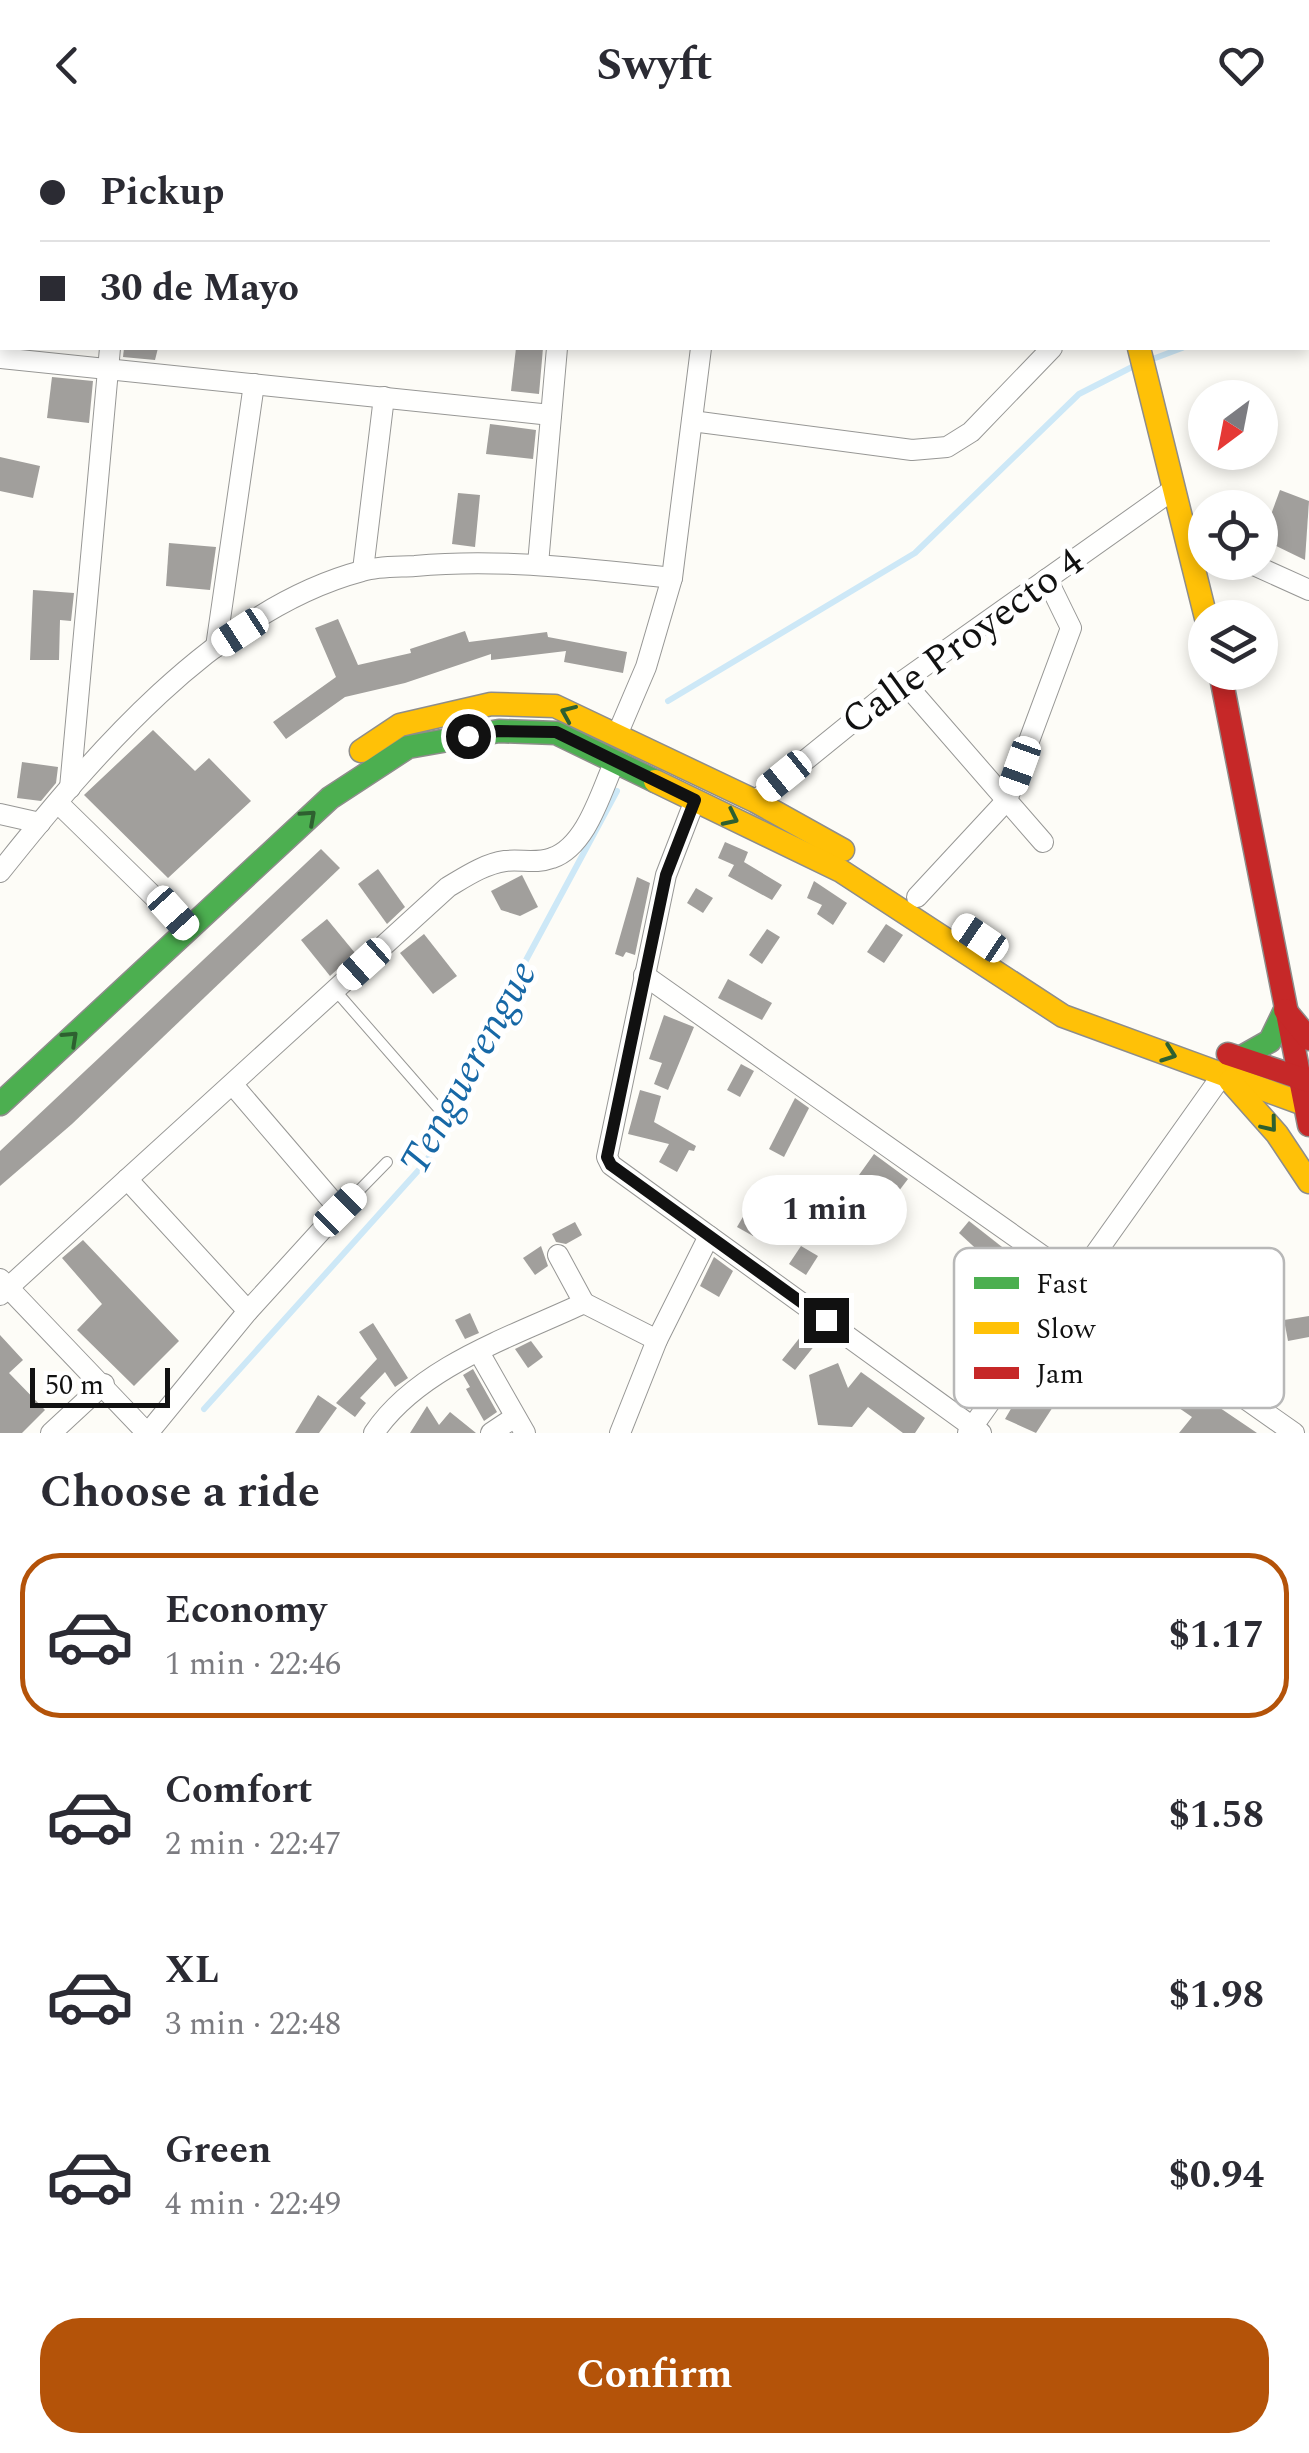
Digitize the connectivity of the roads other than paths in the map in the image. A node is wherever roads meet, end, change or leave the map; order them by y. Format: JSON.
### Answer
{"nodes":[{"id":1,"x":557,"y":350,"type":"edge"},
{"id":2,"x":701,"y":350,"type":"edge"},
{"id":3,"x":1050,"y":350,"type":"edge"},
{"id":4,"x":1140,"y":350,"type":"edge"},
{"id":5,"x":0,"y":358,"type":"edge"},
{"id":6,"x":109,"y":358,"type":"edge"},
{"id":7,"x":254,"y":384,"type":"junction"},
{"id":8,"x":384,"y":397,"type":"junction"},
{"id":9,"x":551,"y":415,"type":"junction"},
{"id":10,"x":692,"y":421,"type":"junction"},
{"id":11,"x":1174,"y":488,"type":"junction"},
{"id":12,"x":1188,"y":520,"type":"edge"},
{"id":13,"x":538,"y":564,"type":"junction"},
{"id":14,"x":363,"y":570,"type":"junction"},
{"id":15,"x":1278,"y":576,"type":"edge"},
{"id":16,"x":672,"y":578,"type":"junction"},
{"id":17,"x":1047,"y":579,"type":"junction"},
{"id":18,"x":1309,"y":590,"type":"edge"},
{"id":19,"x":216,"y":647,"type":"junction"},
{"id":20,"x":903,"y":681,"type":"junction"},
{"id":21,"x":1223,"y":690,"type":"edge"},
{"id":22,"x":617,"y":735,"type":"junction"},
{"id":23,"x":614,"y":761,"type":"junction"},
{"id":24,"x":64,"y":795,"type":"junction"},
{"id":25,"x":695,"y":800,"type":"junction"},
{"id":26,"x":754,"y":800,"type":"junction"},
{"id":27,"x":1007,"y":800,"type":"junction"},
{"id":28,"x":0,"y":814,"type":"edge"},
{"id":29,"x":40,"y":822,"type":"junction"},
{"id":30,"x":1043,"y":842,"type":"dead end"},
{"id":31,"x":0,"y":872,"type":"edge"},
{"id":32,"x":918,"y":897,"type":"junction"},
{"id":33,"x":180,"y":921,"type":"junction"},
{"id":34,"x":644,"y":975,"type":"junction"},
{"id":35,"x":335,"y":990,"type":"junction"},
{"id":36,"x":1309,"y":998,"type":"edge"},
{"id":37,"x":1285,"y":1010,"type":"junction"},
{"id":38,"x":1309,"y":1039,"type":"edge"},
{"id":39,"x":1232,"y":1066,"type":"junction"},
{"id":40,"x":0,"y":1074,"type":"edge"},
{"id":41,"x":233,"y":1085,"type":"junction"},
{"id":42,"x":1306,"y":1098,"type":"edge"},
{"id":43,"x":0,"y":1104,"type":"edge"},
{"id":44,"x":438,"y":1108,"type":"dead end"},
{"id":45,"x":387,"y":1162,"type":"dead end"},
{"id":46,"x":128,"y":1179,"type":"junction"},
{"id":47,"x":1309,"y":1182,"type":"edge"},
{"id":48,"x":340,"y":1210,"type":"junction"},
{"id":49,"x":709,"y":1236,"type":"junction"},
{"id":50,"x":1035,"y":1248,"type":"edge"},
{"id":51,"x":1101,"y":1248,"type":"edge"},
{"id":52,"x":558,"y":1254,"type":"dead end"},
{"id":53,"x":3,"y":1287,"type":"edge"},
{"id":54,"x":584,"y":1303,"type":"junction"},
{"id":55,"x":248,"y":1311,"type":"junction"},
{"id":56,"x":656,"y":1340,"type":"junction"},
{"id":57,"x":480,"y":1354,"type":"junction"},
{"id":58,"x":104,"y":1384,"type":"junction"},
{"id":59,"x":990,"y":1408,"type":"edge"},
{"id":60,"x":1259,"y":1408,"type":"edge"},
{"id":61,"x":1309,"y":1424,"type":"edge"},
{"id":62,"x":520,"y":1425,"type":"edge"},
{"id":63,"x":974,"y":1431,"type":"edge"},
{"id":64,"x":51,"y":1433,"type":"edge"},
{"id":65,"x":148,"y":1433,"type":"edge"},
{"id":66,"x":374,"y":1433,"type":"edge"},
{"id":67,"x":491,"y":1433,"type":"edge"},
{"id":68,"x":620,"y":1433,"type":"edge"},
{"id":69,"x":1294,"y":1433,"type":"edge"},
{"id":70,"x":1303,"y":1433,"type":"edge"}],
"edges":[{"from":1,"to":9,"type":"street"},
{"from":2,"to":10,"type":"street"},
{"from":3,"to":10,"type":"street"},
{"from":4,"to":11,"type":"main road"},
{"from":5,"to":6,"type":"street"},
{"from":6,"to":7,"type":"street"},
{"from":6,"to":24,"type":"street"},
{"from":7,"to":8,"type":"street"},
{"from":7,"to":19,"type":"street"},
{"from":8,"to":9,"type":"street"},
{"from":8,"to":14,"type":"street"},
{"from":9,"to":13,"type":"street"},
{"from":10,"to":16,"type":"street"},
{"from":11,"to":12,"type":"main road"},
{"from":11,"to":17,"type":"street","name":"Calle Proyecto 4"},
{"from":13,"to":14,"type":"street"},
{"from":13,"to":16,"type":"street"},
{"from":14,"to":19,"type":"street"},
{"from":15,"to":18,"type":"street"},
{"from":16,"to":22,"type":"street"},
{"from":17,"to":20,"type":"street","name":"Calle Proyecto 4"},
{"from":17,"to":27,"type":"street"},
{"from":19,"to":24,"type":"street"},
{"from":20,"to":26,"type":"street","name":"Calle Proyecto 4"},
{"from":20,"to":27,"type":"street"},
{"from":21,"to":37,"type":"main road"},
{"from":22,"to":26,"type":"main road"},
{"from":22,"to":33,"type":"main road","one_way":true},
{"from":23,"to":25,"type":"main road"},
{"from":33,"to":23,"type":"main road","one_way":true},
{"from":23,"to":35,"type":"street"},
{"from":24,"to":29,"type":"street"},
{"from":24,"to":33,"type":"street"},
{"from":25,"to":34,"type":"street"},
{"from":25,"to":39,"type":"main road","one_way":true},
{"from":26,"to":32,"type":"main road"},
{"from":27,"to":30,"type":"street"},
{"from":27,"to":32,"type":"street"},
{"from":28,"to":29,"type":"street"},
{"from":29,"to":31,"type":"street"},
{"from":32,"to":39,"type":"main road"},
{"from":33,"to":40,"type":"main road"},
{"from":43,"to":33,"type":"main road","one_way":true},
{"from":34,"to":49,"type":"street"},
{"from":34,"to":50,"type":"street"},
{"from":35,"to":41,"type":"street"},
{"from":35,"to":44,"type":"lane"},
{"from":36,"to":37,"type":"street"},
{"from":37,"to":38,"type":"main road"},
{"from":37,"to":39,"type":"main road"},
{"from":37,"to":42,"type":"main road"},
{"from":39,"to":42,"type":"main road"},
{"from":39,"to":47,"type":"main road","one_way":true},
{"from":39,"to":51,"type":"street"},
{"from":41,"to":46,"type":"street"},
{"from":41,"to":48,"type":"street"},
{"from":45,"to":48,"type":"lane"},
{"from":46,"to":53,"type":"street"},
{"from":46,"to":55,"type":"street"},
{"from":48,"to":55,"type":"street"},
{"from":49,"to":56,"type":"street"},
{"from":49,"to":63,"type":"street"},
{"from":52,"to":54,"type":"street"},
{"from":53,"to":58,"type":"street"},
{"from":54,"to":56,"type":"street"},
{"from":54,"to":57,"type":"street"},
{"from":55,"to":65,"type":"street"},
{"from":56,"to":68,"type":"street"},
{"from":57,"to":62,"type":"street"},
{"from":57,"to":66,"type":"street"},
{"from":58,"to":64,"type":"street"},
{"from":58,"to":65,"type":"street"},
{"from":59,"to":63,"type":"street"},
{"from":60,"to":69,"type":"street"},
{"from":61,"to":70,"type":"street"},
{"from":62,"to":67,"type":"street"}]}
